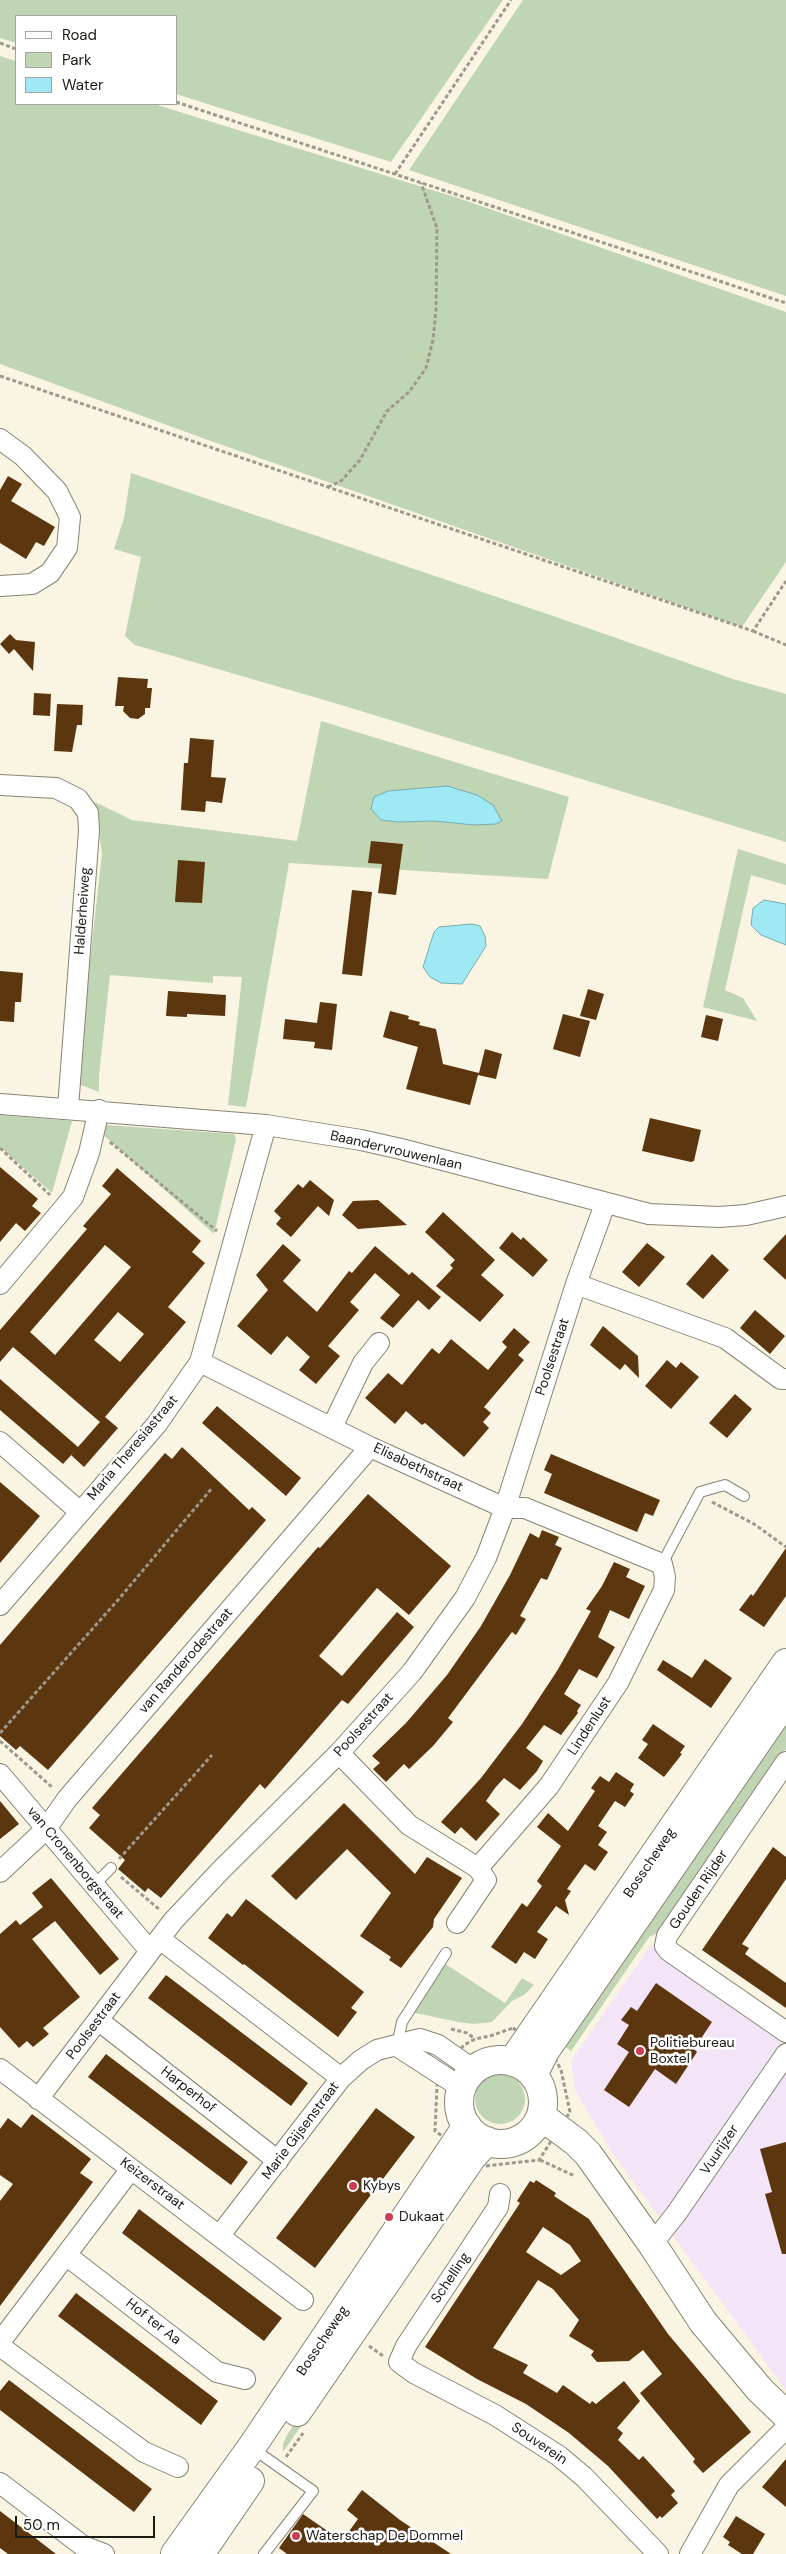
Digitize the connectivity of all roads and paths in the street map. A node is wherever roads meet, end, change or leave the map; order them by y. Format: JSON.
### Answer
{"nodes":[{"id":1,"x":511,"y":0,"type":"edge"},
{"id":2,"x":0,"y":43,"type":"edge"},
{"id":3,"x":15,"y":49,"type":"edge"},
{"id":4,"x":178,"y":103,"type":"edge"},
{"id":5,"x":395,"y":174,"type":"junction"},
{"id":6,"x":420,"y":182,"type":"junction"},
{"id":7,"x":786,"y":303,"type":"edge"},
{"id":8,"x":0,"y":376,"type":"edge"},
{"id":9,"x":0,"y":438,"type":"edge"},
{"id":10,"x":327,"y":487,"type":"junction"},
{"id":11,"x":786,"y":582,"type":"edge"},
{"id":12,"x":0,"y":586,"type":"edge"},
{"id":13,"x":753,"y":631,"type":"junction"},
{"id":14,"x":786,"y":645,"type":"edge"},
{"id":15,"x":0,"y":785,"type":"edge"},
{"id":16,"x":0,"y":1104,"type":"edge"},
{"id":17,"x":68,"y":1108,"type":"junction"},
{"id":18,"x":96,"y":1119,"type":"junction"},
{"id":19,"x":266,"y":1125,"type":"junction"},
{"id":20,"x":0,"y":1148,"type":"edge"},
{"id":21,"x":605,"y":1204,"type":"junction"},
{"id":22,"x":786,"y":1206,"type":"edge"},
{"id":23,"x":65,"y":1209,"type":"junction"},
{"id":24,"x":233,"y":1244,"type":"junction"},
{"id":25,"x":0,"y":1284,"type":"edge"},
{"id":26,"x":576,"y":1284,"type":"junction"},
{"id":27,"x":378,"y":1342,"type":"dead end"},
{"id":28,"x":200,"y":1362,"type":"junction"},
{"id":29,"x":786,"y":1379,"type":"edge"},
{"id":30,"x":332,"y":1427,"type":"junction"},
{"id":31,"x":0,"y":1442,"type":"edge"},
{"id":32,"x":370,"y":1447,"type":"junction"},
{"id":33,"x":212,"y":1488,"type":"dead end"},
{"id":34,"x":704,"y":1490,"type":"junction"},
{"id":35,"x":744,"y":1496,"type":"dead end"},
{"id":36,"x":505,"y":1508,"type":"junction"},
{"id":37,"x":80,"y":1511,"type":"junction"},
{"id":38,"x":786,"y":1547,"type":"edge"},
{"id":39,"x":662,"y":1564,"type":"junction"},
{"id":40,"x":0,"y":1605,"type":"edge"},
{"id":41,"x":786,"y":1663,"type":"edge"},
{"id":42,"x":786,"y":1700,"type":"edge"},
{"id":43,"x":0,"y":1733,"type":"edge"},
{"id":44,"x":0,"y":1741,"type":"edge"},
{"id":45,"x":339,"y":1753,"type":"junction"},
{"id":46,"x":212,"y":1755,"type":"dead end"},
{"id":47,"x":786,"y":1762,"type":"edge"},
{"id":48,"x":0,"y":1774,"type":"edge"},
{"id":49,"x":67,"y":1799,"type":"junction"},
{"id":50,"x":46,"y":1829,"type":"junction"},
{"id":51,"x":111,"y":1868,"type":"junction"},
{"id":52,"x":478,"y":1868,"type":"junction"},
{"id":53,"x":0,"y":1872,"type":"edge"},
{"id":54,"x":94,"y":1885,"type":"junction"},
{"id":55,"x":173,"y":1922,"type":"junction"},
{"id":56,"x":458,"y":1923,"type":"dead end"},
{"id":57,"x":155,"y":1945,"type":"junction"},
{"id":58,"x":446,"y":1953,"type":"dead end"},
{"id":59,"x":98,"y":2020,"type":"junction"},
{"id":60,"x":786,"y":2032,"type":"edge"},
{"id":61,"x":397,"y":2046,"type":"junction"},
{"id":62,"x":537,"y":2046,"type":"junction"},
{"id":63,"x":786,"y":2054,"type":"edge"},
{"id":64,"x":523,"y":2068,"type":"junction"},
{"id":65,"x":458,"y":2072,"type":"junction"},
{"id":66,"x":341,"y":2078,"type":"junction"},
{"id":67,"x":3,"y":2080,"type":"edge"},
{"id":68,"x":38,"y":2099,"type":"junction"},
{"id":69,"x":545,"y":2131,"type":"junction"},
{"id":70,"x":470,"y":2142,"type":"junction"},
{"id":71,"x":278,"y":2161,"type":"junction"},
{"id":72,"x":131,"y":2169,"type":"junction"},
{"id":73,"x":500,"y":2194,"type":"dead end"},
{"id":74,"x":220,"y":2235,"type":"junction"},
{"id":75,"x":652,"y":2244,"type":"junction"},
{"id":76,"x":66,"y":2255,"type":"junction"},
{"id":77,"x":303,"y":2300,"type":"dead end"},
{"id":78,"x":0,"y":2344,"type":"edge"},
{"id":79,"x":399,"y":2362,"type":"joint"},
{"id":80,"x":245,"y":2380,"type":"dead end"},
{"id":81,"x":786,"y":2415,"type":"edge"},
{"id":82,"x":786,"y":2428,"type":"edge"},
{"id":83,"x":258,"y":2453,"type":"junction"},
{"id":84,"x":178,"y":2467,"type":"dead end"},
{"id":85,"x":0,"y":2483,"type":"edge"},
{"id":86,"x":104,"y":2554,"type":"edge"},
{"id":87,"x":175,"y":2554,"type":"edge"},
{"id":88,"x":200,"y":2554,"type":"edge"},
{"id":89,"x":264,"y":2554,"type":"edge"},
{"id":90,"x":658,"y":2554,"type":"edge"},
{"id":91,"x":690,"y":2554,"type":"edge"}],
"edges":[{"from":1,"to":5,"type":"path"},
{"from":2,"to":3,"type":"path"},
{"from":4,"to":5,"type":"path"},
{"from":5,"to":6,"type":"path"},
{"from":6,"to":7,"type":"path"},
{"from":6,"to":10,"type":"path"},
{"from":8,"to":10,"type":"path"},
{"from":9,"to":12,"type":"street"},
{"from":10,"to":13,"type":"path"},
{"from":11,"to":13,"type":"path"},
{"from":13,"to":14,"type":"path"},
{"from":15,"to":17,"type":"street","name":"Halderheiweg"},
{"from":16,"to":17,"type":"street","name":"Baandervrouwenlaan"},
{"from":17,"to":18,"type":"street","name":"Baandervrouwenlaan"},
{"from":18,"to":19,"type":"street","name":"Baandervrouwenlaan"},
{"from":18,"to":23,"type":"street"},
{"from":18,"to":24,"type":"path"},
{"from":19,"to":21,"type":"street","name":"Baandervrouwenlaan"},
{"from":19,"to":24,"type":"street","name":"Maria Theresiastraat"},
{"from":20,"to":23,"type":"path"},
{"from":21,"to":22,"type":"street","name":"Baandervrouwenlaan"},
{"from":21,"to":26,"type":"street","name":"Poolsestraat"},
{"from":23,"to":25,"type":"street"},
{"from":24,"to":28,"type":"street","name":"Maria Theresiastraat"},
{"from":26,"to":29,"type":"street"},
{"from":26,"to":36,"type":"street","name":"Poolsestraat"},
{"from":27,"to":30,"type":"street"},
{"from":28,"to":30,"type":"street","name":"Elisabethstraat"},
{"from":28,"to":37,"type":"street","name":"Maria Theresiastraat"},
{"from":30,"to":32,"type":"street","name":"Elisabethstraat"},
{"from":31,"to":37,"type":"street"},
{"from":32,"to":36,"type":"street","name":"Elisabethstraat"},
{"from":32,"to":49,"type":"street","name":"van Randerodestraat"},
{"from":33,"to":43,"type":"path"},
{"from":34,"to":35,"type":"lane"},
{"from":34,"to":38,"type":"path"},
{"from":34,"to":39,"type":"lane"},
{"from":36,"to":39,"type":"street"},
{"from":36,"to":45,"type":"street","name":"Poolsestraat"},
{"from":37,"to":40,"type":"street","name":"Maria Theresiastraat"},
{"from":39,"to":52,"type":"street","name":"Lindenlust"},
{"from":41,"to":62,"type":"main road","name":"Bosscheweg"},
{"from":42,"to":62,"type":"main road","name":"Bosscheweg"},
{"from":44,"to":49,"type":"path"},
{"from":45,"to":52,"type":"street"},
{"from":45,"to":55,"type":"street","name":"Poolsestraat"},
{"from":46,"to":51,"type":"path"},
{"from":47,"to":60,"type":"street","name":"Gouden Rijder"},
{"from":48,"to":50,"type":"street","name":"van Cronenborgstraat"},
{"from":49,"to":50,"type":"street","name":"van Randerodestraat"},
{"from":50,"to":53,"type":"street","name":"van Randerodestraat"},
{"from":50,"to":54,"type":"street","name":"van Cronenborgstraat"},
{"from":51,"to":54,"type":"lane"},
{"from":51,"to":55,"type":"path"},
{"from":52,"to":56,"type":"street"},
{"from":54,"to":57,"type":"street","name":"van Cronenborgstraat"},
{"from":55,"to":57,"type":"street","name":"Poolsestraat"},
{"from":57,"to":59,"type":"street","name":"Poolsestraat"},
{"from":57,"to":66,"type":"street"},
{"from":58,"to":61,"type":"lane"},
{"from":59,"to":68,"type":"street","name":"Poolsestraat"},
{"from":59,"to":71,"type":"street","name":"Harperhof"},
{"from":61,"to":65,"type":"street"},
{"from":61,"to":66,"type":"street","name":"Marie Gijsenstraat"},
{"from":62,"to":64,"type":"main road","name":"Bosscheweg"},
{"from":62,"to":65,"type":"path"},
{"from":62,"to":69,"type":"path"},
{"from":63,"to":75,"type":"street","name":"Vuurijzer"},
{"from":64,"to":65,"type":"main road"},
{"from":64,"to":69,"type":"main road"},
{"from":65,"to":70,"type":"main road"},
{"from":65,"to":70,"type":"path"},
{"from":66,"to":71,"type":"street","name":"Marie Gijsenstraat"},
{"from":67,"to":68,"type":"street","name":"Keizerstraat"},
{"from":68,"to":72,"type":"street","name":"Keizerstraat"},
{"from":69,"to":70,"type":"main road"},
{"from":69,"to":70,"type":"path"},
{"from":69,"to":75,"type":"main road"},
{"from":70,"to":83,"type":"main road","name":"Bosscheweg"},
{"from":71,"to":74,"type":"street","name":"Marie Gijsenstraat"},
{"from":72,"to":74,"type":"street","name":"Keizerstraat"},
{"from":72,"to":76,"type":"street"},
{"from":73,"to":79,"type":"street","name":"Schelling"},
{"from":74,"to":77,"type":"street","name":"Keizerstraat"},
{"from":75,"to":81,"type":"main road"},
{"from":76,"to":78,"type":"street"},
{"from":76,"to":80,"type":"street","name":"Hof ter Aa"},
{"from":78,"to":84,"type":"street"},
{"from":79,"to":90,"type":"street","name":"Souverein"},
{"from":82,"to":91,"type":"street"},
{"from":83,"to":87,"type":"main road","name":"Bosscheweg"},
{"from":83,"to":88,"type":"main road","name":"Bosscheweg"},
{"from":83,"to":89,"type":"lane"},
{"from":85,"to":86,"type":"street"}]}
